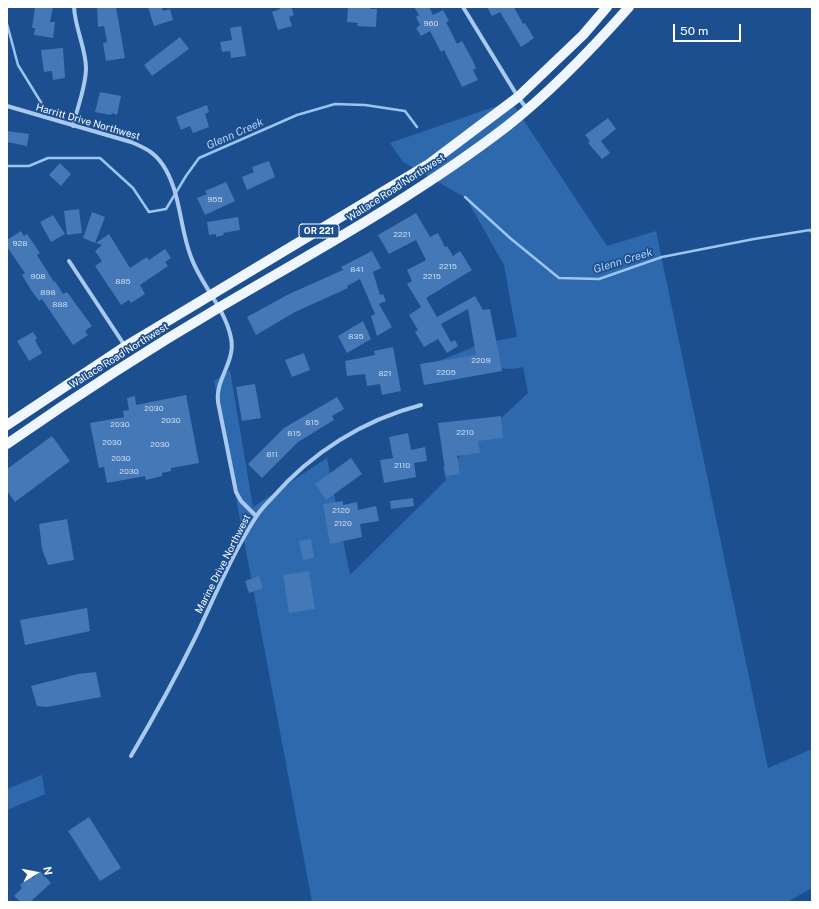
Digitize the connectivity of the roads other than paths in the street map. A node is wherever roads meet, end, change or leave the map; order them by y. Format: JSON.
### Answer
{"nodes":[{"id":1,"x":74,"y":7,"type":"edge"},
{"id":2,"x":463,"y":7,"type":"edge"},
{"id":3,"x":607,"y":7,"type":"edge"},
{"id":4,"x":629,"y":7,"type":"edge"},
{"id":5,"x":518,"y":97,"type":"junction"},
{"id":6,"x":7,"y":106,"type":"edge"},
{"id":7,"x":528,"y":109,"type":"junction"},
{"id":8,"x":72,"y":126,"type":"junction"},
{"id":9,"x":69,"y":261,"type":"dead end"},
{"id":10,"x":211,"y":294,"type":"junction"},
{"id":11,"x":219,"y":308,"type":"junction"},
{"id":12,"x":126,"y":346,"type":"junction"},
{"id":13,"x":421,"y":405,"type":"dead end"},
{"id":14,"x":7,"y":425,"type":"edge"},
{"id":15,"x":7,"y":444,"type":"edge"},
{"id":16,"x":256,"y":516,"type":"junction"},
{"id":17,"x":131,"y":756,"type":"dead end"}],
"edges":[{"from":1,"to":8,"type":"street"},
{"from":2,"to":5,"type":"street"},
{"from":3,"to":5,"type":"main road","name":"Wallace Road Northwest","number":"OR 221"},
{"from":4,"to":7,"type":"main road","name":"Wallace Road Northwest","number":"OR 221"},
{"from":5,"to":7,"type":"street"},
{"from":5,"to":10,"type":"main road","name":"Wallace Road Northwest","number":"OR 221"},
{"from":6,"to":8,"type":"street","name":"Harritt Drive Northwest"},
{"from":7,"to":11,"type":"main road","name":"Wallace Road Northwest","number":"OR 221"},
{"from":8,"to":10,"type":"street","name":"Harritt Drive Northwest"},
{"from":9,"to":12,"type":"street"},
{"from":10,"to":11,"type":"street","name":"Harritt Drive Northwest"},
{"from":10,"to":12,"type":"main road","name":"Wallace Road Northwest","number":"OR 221"},
{"from":11,"to":15,"type":"main road","name":"Wallace Road Northwest","number":"OR 221"},
{"from":11,"to":16,"type":"street","name":"Harritt Drive Northwest"},
{"from":12,"to":14,"type":"main road","name":"Wallace Road Northwest","number":"OR 221"},
{"from":13,"to":16,"type":"street","name":"Marine Drive Northwest"},
{"from":16,"to":17,"type":"street","name":"Marine Drive Northwest"}]}
